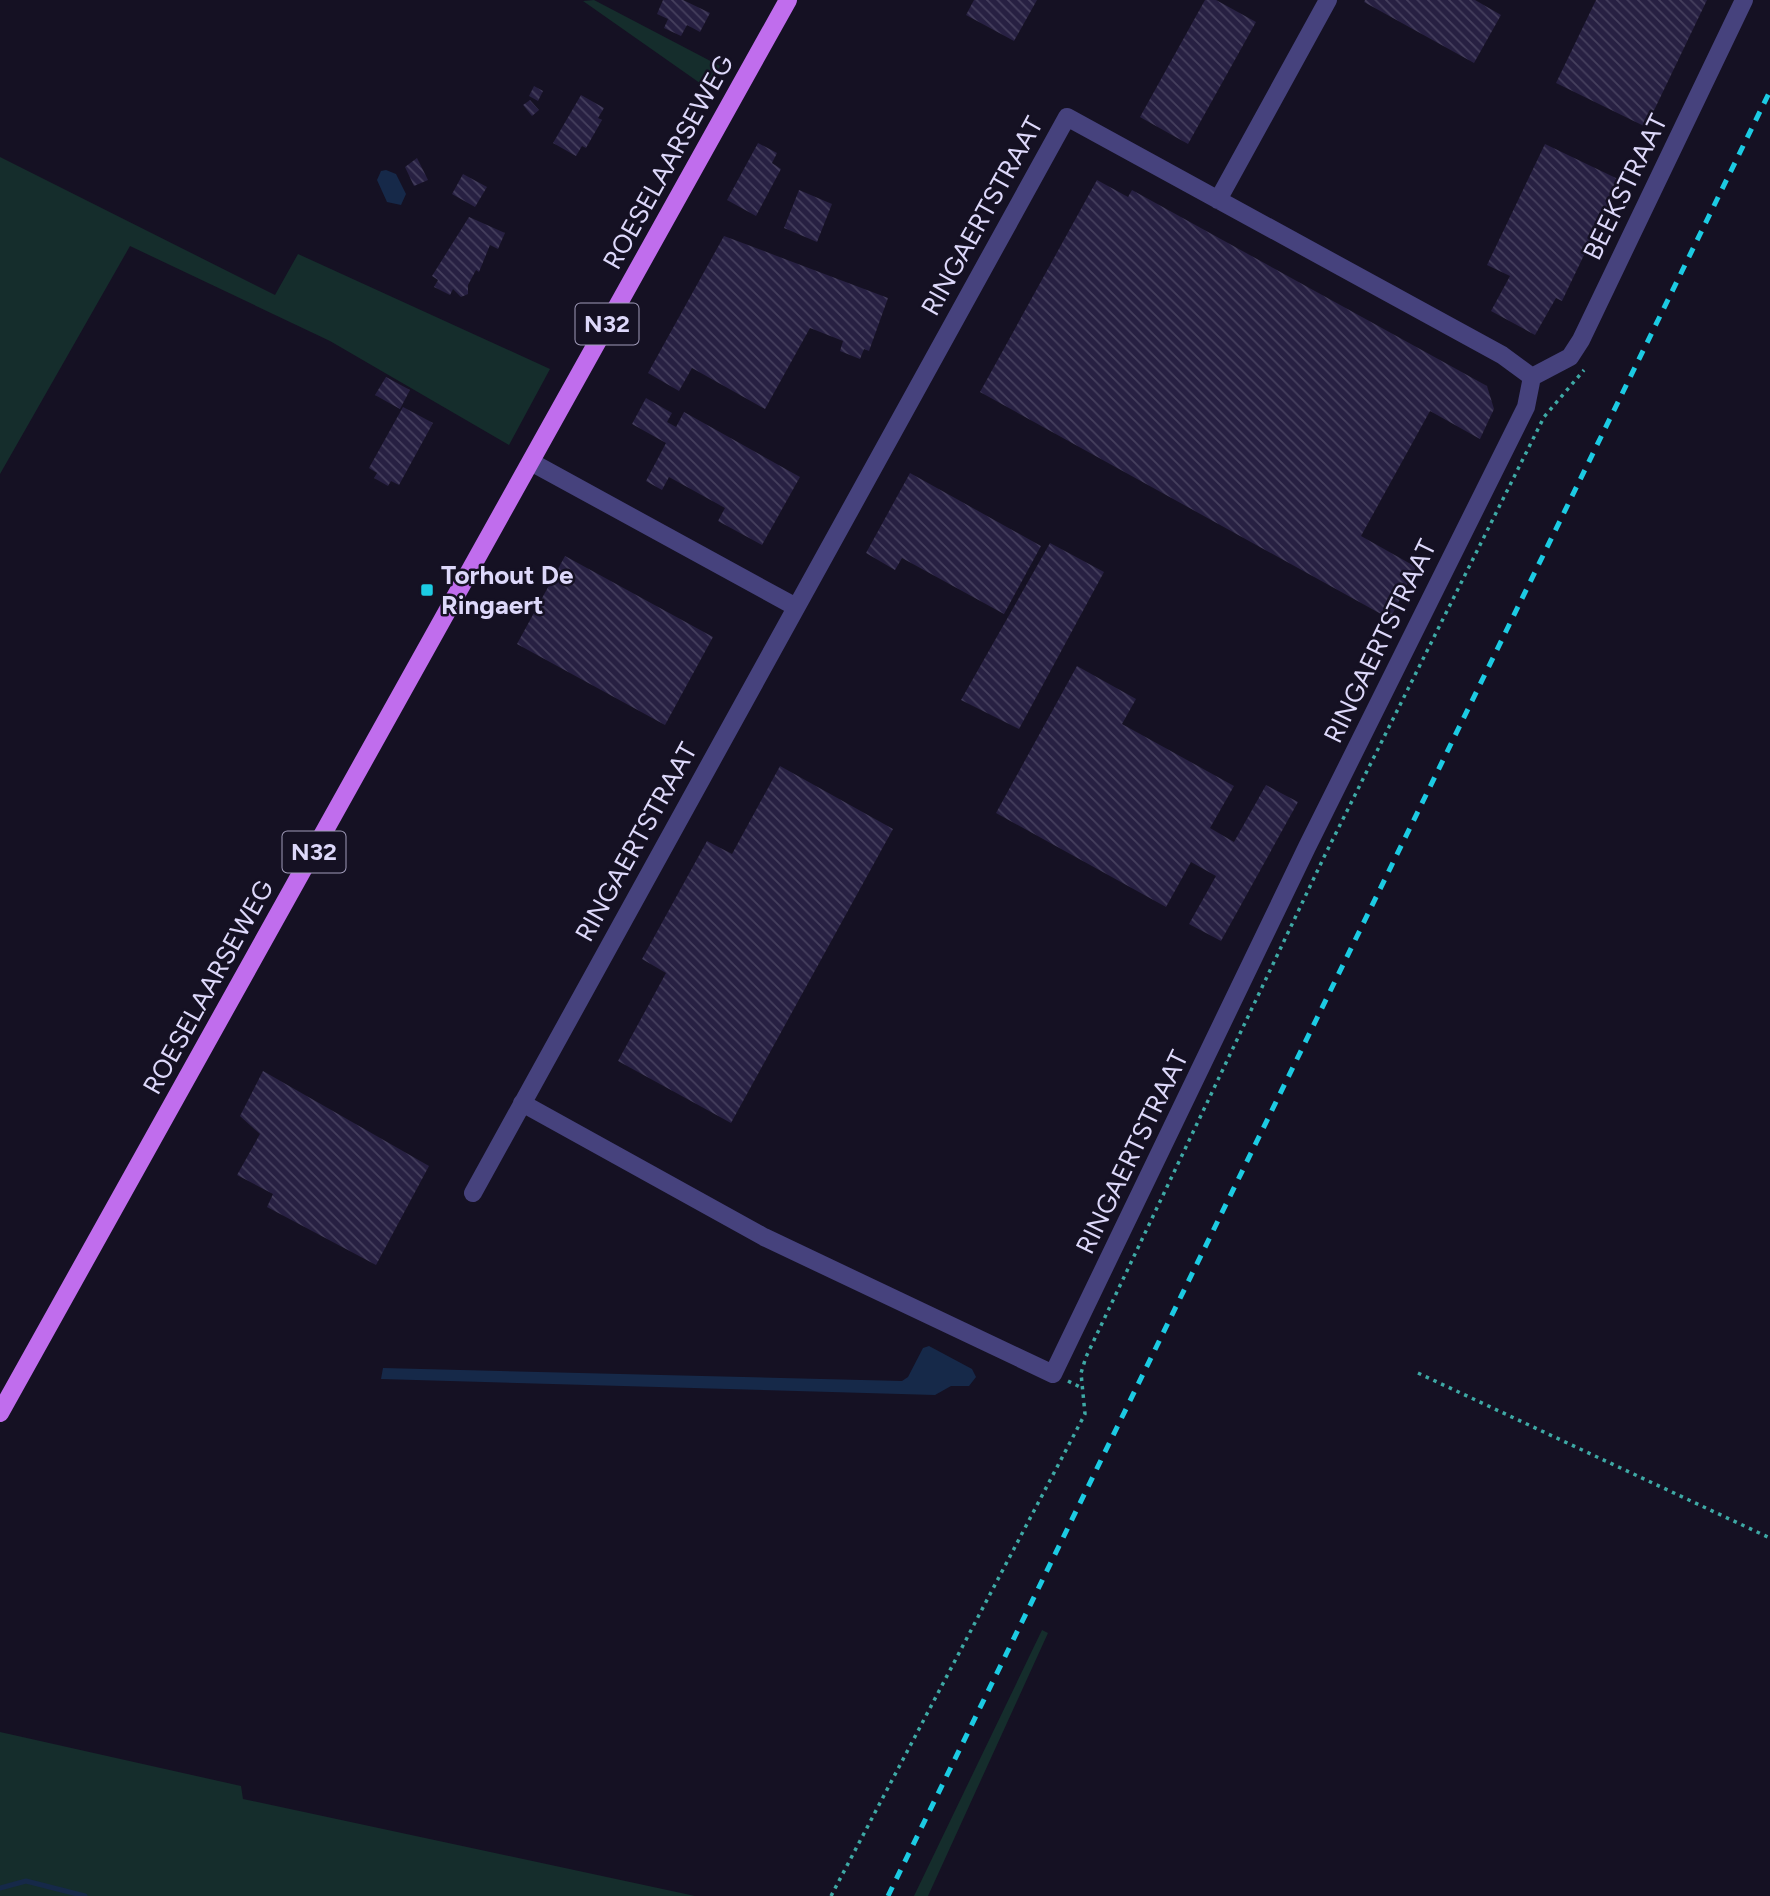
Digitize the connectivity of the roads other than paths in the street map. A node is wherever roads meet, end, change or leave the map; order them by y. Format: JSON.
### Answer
{"nodes":[{"id":1,"x":788,"y":0,"type":"edge"},
{"id":2,"x":1328,"y":0,"type":"edge"},
{"id":3,"x":1744,"y":0,"type":"edge"},
{"id":4,"x":1217,"y":200,"type":"junction"},
{"id":5,"x":1532,"y":377,"type":"junction"},
{"id":6,"x":531,"y":461,"type":"junction"},
{"id":7,"x":796,"y":607,"type":"junction"},
{"id":8,"x":522,"y":1103,"type":"junction"},
{"id":9,"x":473,"y":1193,"type":"dead end"},
{"id":10,"x":0,"y":1413,"type":"edge"}],
"edges":[{"from":1,"to":6,"type":"main road","name":"ROESELAARSEWEG","number":"N32"},
{"from":2,"to":4,"type":"street"},
{"from":3,"to":5,"type":"street","name":"BEEKSTRAAT"},
{"from":4,"to":5,"type":"street","name":"RINGAERTSTRAAT"},
{"from":4,"to":7,"type":"street","name":"RINGAERTSTRAAT"},
{"from":5,"to":8,"type":"street","name":"RINGAERTSTRAAT"},
{"from":6,"to":7,"type":"street"},
{"from":6,"to":10,"type":"main road","name":"ROESELAARSEWEG","number":"N32"},
{"from":7,"to":8,"type":"street","name":"RINGAERTSTRAAT"},
{"from":8,"to":9,"type":"street","name":"RINGAERTSTRAAT"}]}
